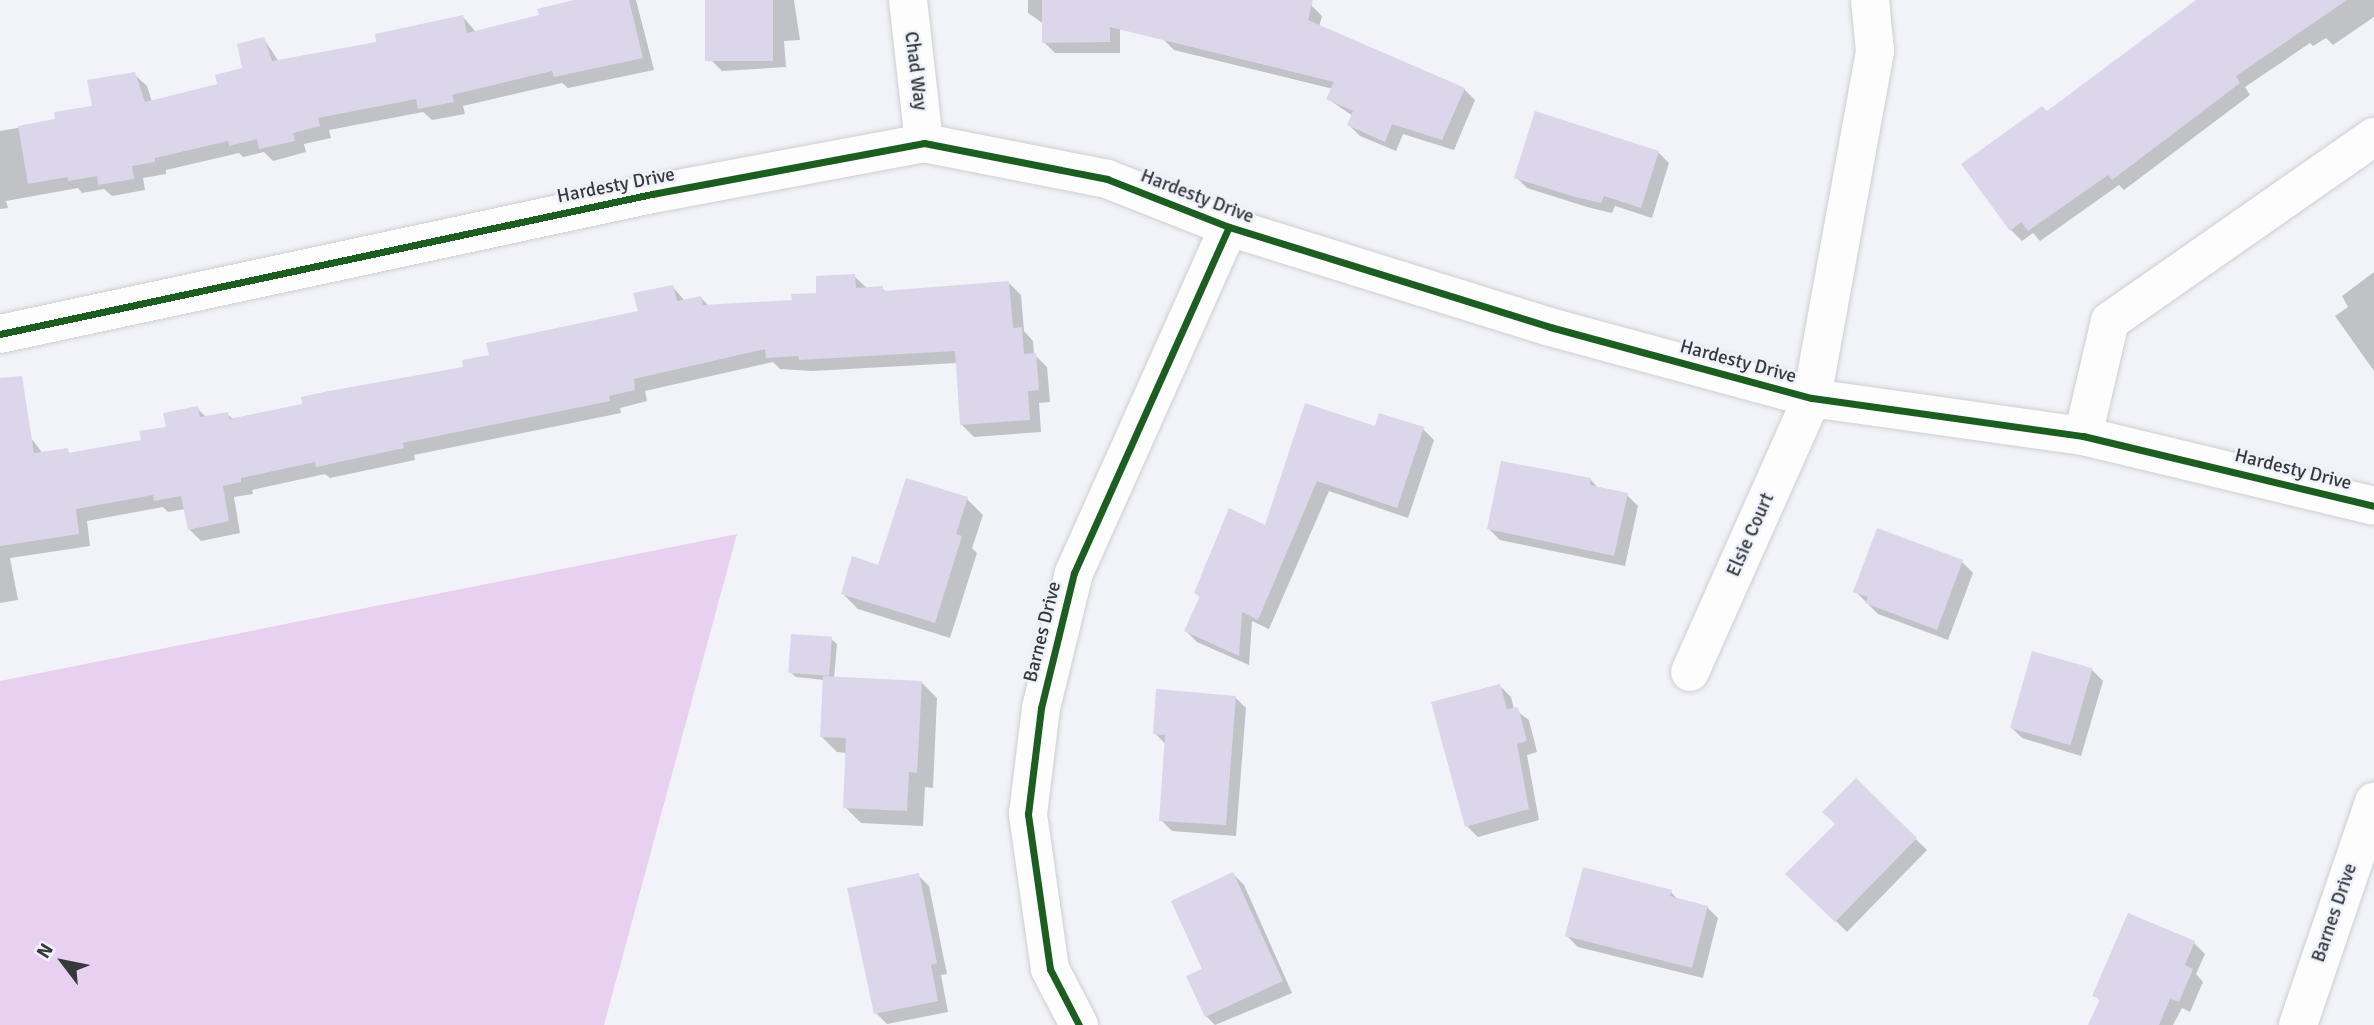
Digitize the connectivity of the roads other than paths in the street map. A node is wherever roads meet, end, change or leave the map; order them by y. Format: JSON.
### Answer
{"nodes":[{"id":1,"x":908,"y":0,"type":"edge"},
{"id":2,"x":1870,"y":0,"type":"edge"},
{"id":3,"x":2374,"y":137,"type":"edge"},
{"id":4,"x":924,"y":143,"type":"junction"},
{"id":5,"x":1229,"y":228,"type":"junction"},
{"id":6,"x":0,"y":334,"type":"edge"},
{"id":7,"x":1812,"y":398,"type":"junction"},
{"id":8,"x":2083,"y":436,"type":"junction"},
{"id":9,"x":2374,"y":506,"type":"edge"},
{"id":10,"x":1689,"y":672,"type":"dead end"},
{"id":11,"x":2374,"y":802,"type":"edge"},
{"id":12,"x":1079,"y":1025,"type":"edge"},
{"id":13,"x":2298,"y":1025,"type":"edge"}],
"edges":[{"from":1,"to":4,"type":"street","name":"Chad Way"},
{"from":2,"to":7,"type":"street","name":"Hardesty Drive"},
{"from":3,"to":8,"type":"street"},
{"from":4,"to":5,"type":"street","name":"Hardesty Drive"},
{"from":4,"to":6,"type":"street","name":"Hardesty Drive"},
{"from":5,"to":7,"type":"street","name":"Hardesty Drive"},
{"from":5,"to":12,"type":"street","name":"Barnes Drive"},
{"from":7,"to":8,"type":"street","name":"Hardesty Drive"},
{"from":7,"to":10,"type":"street","name":"Elsie Court"},
{"from":8,"to":9,"type":"street","name":"Hardesty Drive"},
{"from":11,"to":13,"type":"street","name":"Barnes Drive"}]}
